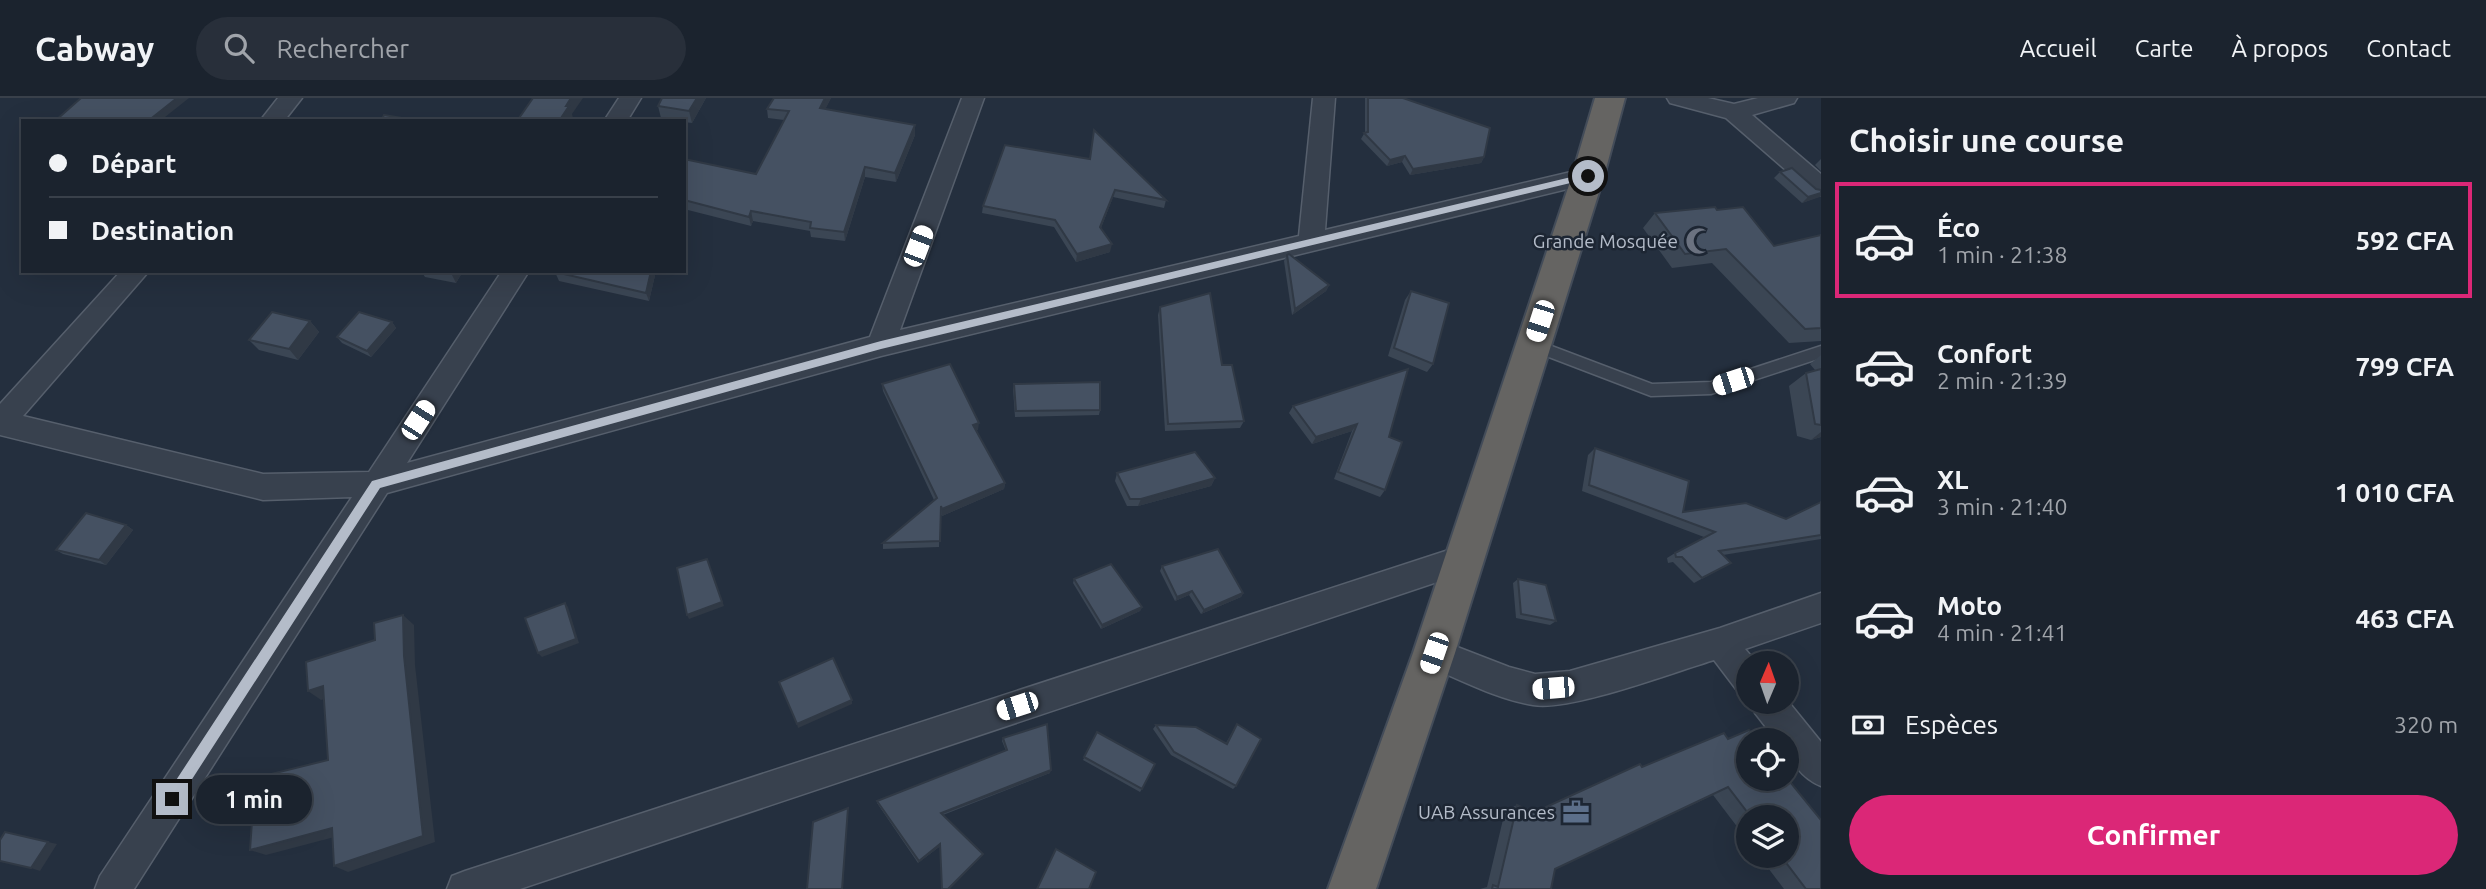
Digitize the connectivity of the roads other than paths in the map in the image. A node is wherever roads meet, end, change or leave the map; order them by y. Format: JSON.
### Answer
{"nodes":[{"id":1,"x":291,"y":98,"type":"edge"},
{"id":2,"x":630,"y":98,"type":"edge"},
{"id":3,"x":973,"y":98,"type":"edge"},
{"id":4,"x":1324,"y":98,"type":"edge"},
{"id":5,"x":1609,"y":98,"type":"edge"},
{"id":6,"x":1678,"y":98,"type":"edge"},
{"id":7,"x":1786,"y":98,"type":"edge"},
{"id":8,"x":1734,"y":112,"type":"junction"},
{"id":9,"x":273,"y":119,"type":"edge"},
{"id":10,"x":616,"y":119,"type":"edge"},
{"id":11,"x":1588,"y":176,"type":"junction"},
{"id":12,"x":1821,"y":187,"type":"edge"},
{"id":13,"x":1311,"y":242,"type":"junction"},
{"id":14,"x":134,"y":273,"type":"edge"},
{"id":15,"x":515,"y":273,"type":"edge"},
{"id":16,"x":881,"y":345,"type":"junction"},
{"id":17,"x":1532,"y":345,"type":"junction"},
{"id":18,"x":1821,"y":352,"type":"edge"},
{"id":19,"x":0,"y":423,"type":"edge"},
{"id":20,"x":376,"y":484,"type":"junction"},
{"id":21,"x":1464,"y":559,"type":"junction"},
{"id":22,"x":1821,"y":608,"type":"edge"},
{"id":23,"x":1720,"y":643,"type":"junction"},
{"id":24,"x":1434,"y":653,"type":"junction"},
{"id":25,"x":1736,"y":663,"type":"edge"},
{"id":26,"x":1777,"y":714,"type":"edge"},
{"id":27,"x":1821,"y":769,"type":"edge"},
{"id":28,"x":113,"y":889,"type":"edge"},
{"id":29,"x":465,"y":889,"type":"edge"},
{"id":30,"x":1352,"y":889,"type":"edge"}],
"edges":[{"from":1,"to":9,"type":"street"},
{"from":2,"to":10,"type":"street"},
{"from":3,"to":16,"type":"street"},
{"from":4,"to":13,"type":"street"},
{"from":5,"to":11,"type":"highway"},
{"from":6,"to":8,"type":"street"},
{"from":7,"to":8,"type":"street"},
{"from":8,"to":12,"type":"street"},
{"from":11,"to":13,"type":"street"},
{"from":11,"to":17,"type":"highway"},
{"from":13,"to":16,"type":"street"},
{"from":14,"to":19,"type":"street"},
{"from":15,"to":20,"type":"street"},
{"from":16,"to":20,"type":"street"},
{"from":17,"to":18,"type":"lane"},
{"from":17,"to":21,"type":"highway"},
{"from":19,"to":20,"type":"street"},
{"from":20,"to":28,"type":"street"},
{"from":21,"to":24,"type":"highway"},
{"from":21,"to":29,"type":"street"},
{"from":22,"to":23,"type":"street"},
{"from":23,"to":24,"type":"street"},
{"from":23,"to":25,"type":"street"},
{"from":24,"to":30,"type":"highway"},
{"from":26,"to":27,"type":"street"}]}
